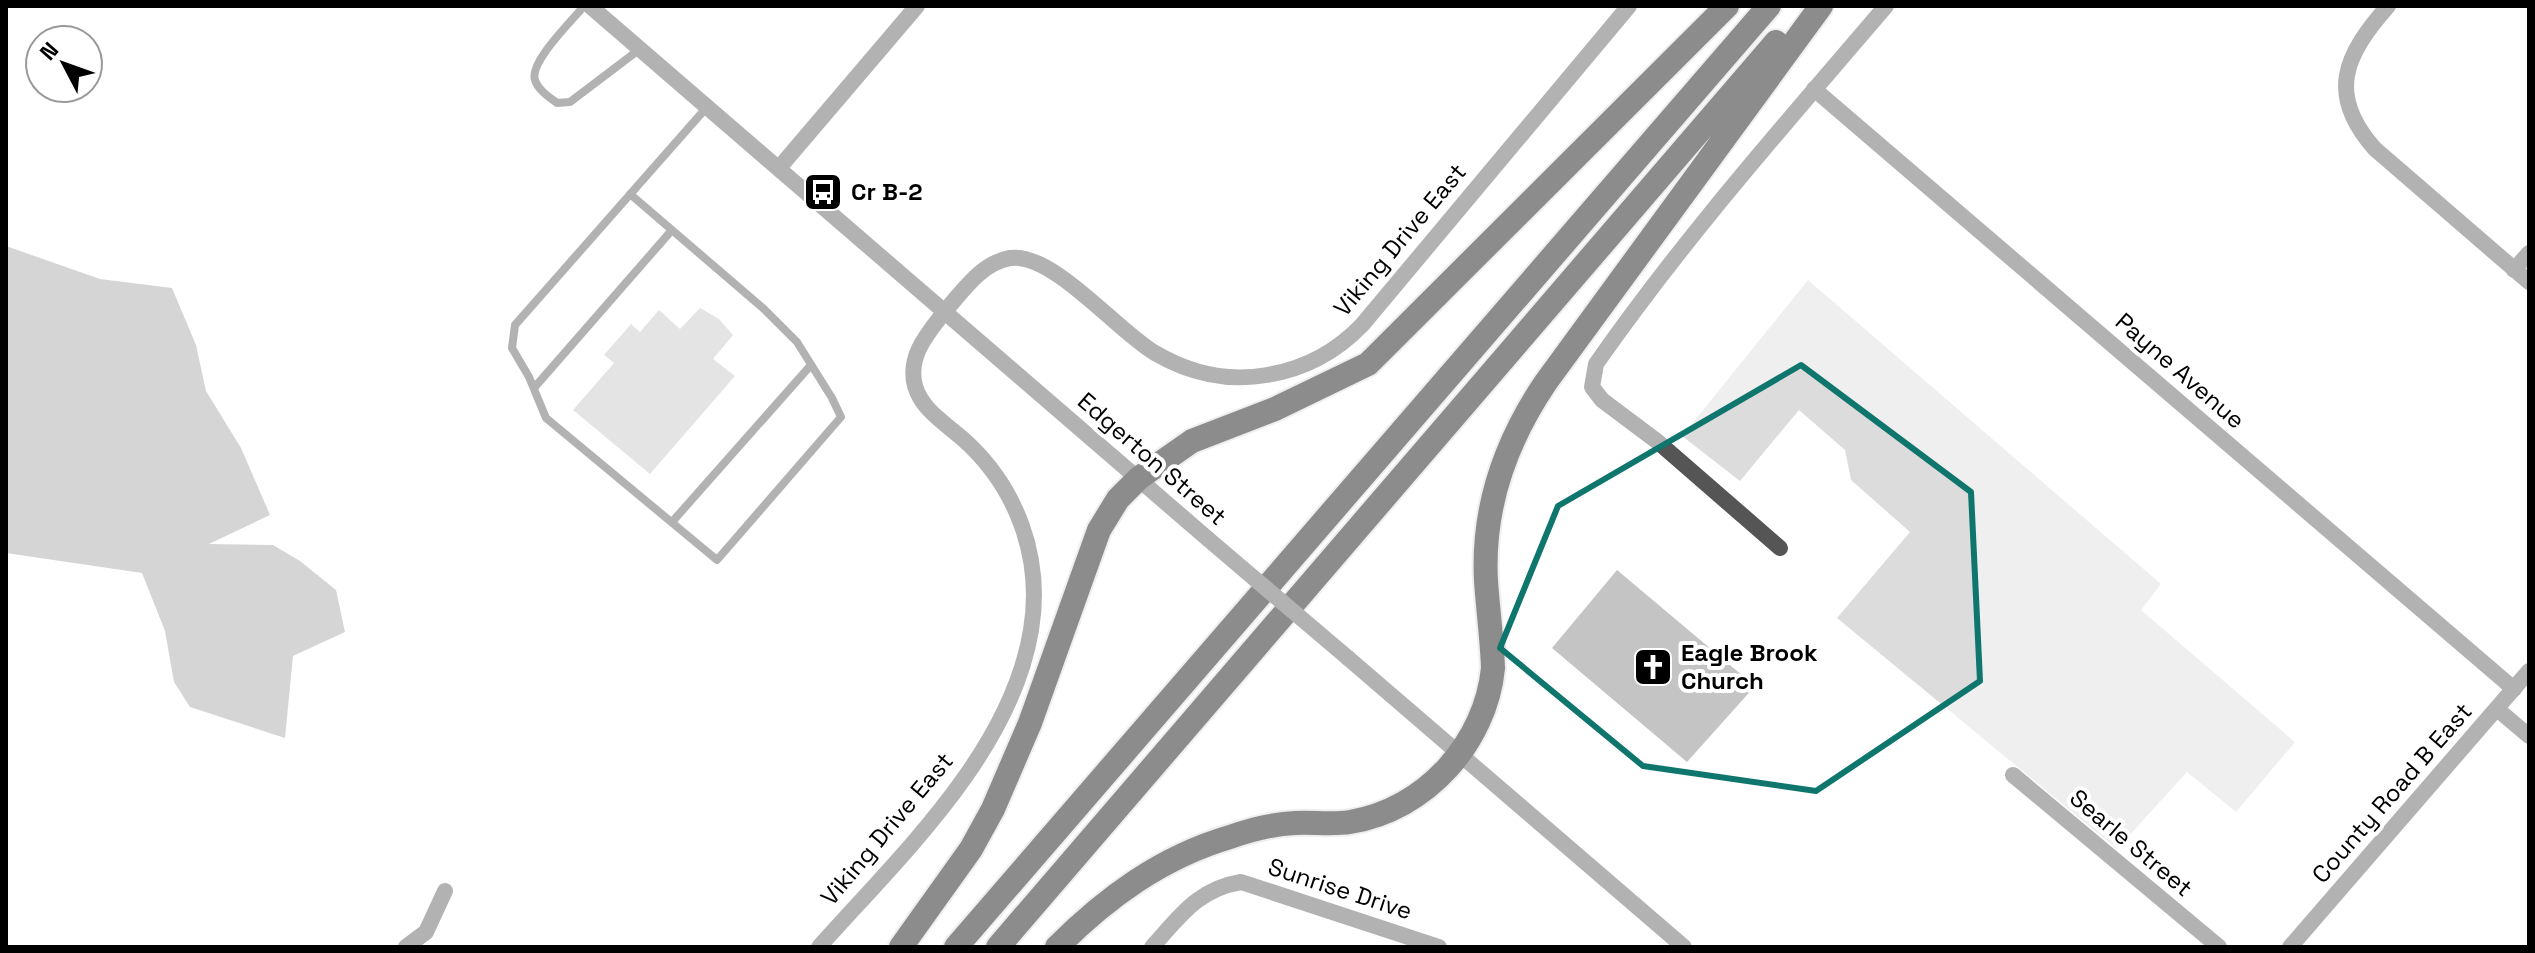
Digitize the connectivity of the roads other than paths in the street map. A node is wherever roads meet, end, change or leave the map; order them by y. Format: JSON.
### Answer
{"nodes":[{"id":1,"x":587,"y":6,"type":"edge"},
{"id":2,"x":917,"y":6,"type":"edge"},
{"id":3,"x":1629,"y":6,"type":"edge"},
{"id":4,"x":1727,"y":6,"type":"edge"},
{"id":5,"x":1769,"y":6,"type":"edge"},
{"id":6,"x":1807,"y":6,"type":"edge"},
{"id":7,"x":1821,"y":6,"type":"edge"},
{"id":8,"x":1886,"y":6,"type":"edge"},
{"id":9,"x":2388,"y":6,"type":"edge"},
{"id":10,"x":640,"y":49,"type":"junction"},
{"id":11,"x":1814,"y":89,"type":"junction"},
{"id":12,"x":707,"y":107,"type":"junction"},
{"id":13,"x":779,"y":168,"type":"junction"},
{"id":14,"x":630,"y":194,"type":"junction"},
{"id":15,"x":672,"y":230,"type":"junction"},
{"id":16,"x":2529,"y":253,"type":"edge"},
{"id":17,"x":2514,"y":270,"type":"junction"},
{"id":18,"x":2529,"y":282,"type":"edge"},
{"id":19,"x":945,"y":311,"type":"junction"},
{"id":20,"x":811,"y":365,"type":"junction"},
{"id":21,"x":534,"y":388,"type":"junction"},
{"id":22,"x":1139,"y":478,"type":"junction"},
{"id":23,"x":672,"y":522,"type":"junction"},
{"id":24,"x":1780,"y":548,"type":"dead end"},
{"id":25,"x":2529,"y":671,"type":"edge"},
{"id":26,"x":2514,"y":689,"type":"junction"},
{"id":27,"x":2497,"y":709,"type":"junction"},
{"id":28,"x":2529,"y":736,"type":"edge"},
{"id":29,"x":1459,"y":754,"type":"junction"},
{"id":30,"x":2013,"y":775,"type":"dead end"},
{"id":31,"x":445,"y":891,"type":"dead end"},
{"id":32,"x":406,"y":947,"type":"edge"},
{"id":33,"x":819,"y":947,"type":"edge"},
{"id":34,"x":901,"y":947,"type":"edge"},
{"id":35,"x":956,"y":947,"type":"edge"},
{"id":36,"x":998,"y":947,"type":"edge"},
{"id":37,"x":1057,"y":947,"type":"edge"},
{"id":38,"x":1152,"y":947,"type":"edge"},
{"id":39,"x":1439,"y":947,"type":"edge"},
{"id":40,"x":1684,"y":947,"type":"edge"},
{"id":41,"x":2219,"y":947,"type":"edge"},
{"id":42,"x":2290,"y":947,"type":"edge"}],
"edges":[{"from":1,"to":10,"type":"street","name":"Edgerton Street"},
{"from":1,"to":10,"type":"lane"},
{"from":2,"to":13,"type":"street"},
{"from":3,"to":19,"type":"street","name":"Viking Drive East"},
{"from":4,"to":22,"type":"highway"},
{"from":5,"to":35,"type":"highway"},
{"from":6,"to":36,"type":"highway"},
{"from":7,"to":29,"type":"highway"},
{"from":8,"to":11,"type":"street"},
{"from":9,"to":17,"type":"street"},
{"from":10,"to":12,"type":"street","name":"Edgerton Street"},
{"from":11,"to":24,"type":"street"},
{"from":11,"to":26,"type":"street","name":"Payne Avenue"},
{"from":12,"to":13,"type":"street","name":"Edgerton Street"},
{"from":12,"to":14,"type":"lane"},
{"from":13,"to":19,"type":"street","name":"Edgerton Street"},
{"from":14,"to":15,"type":"lane"},
{"from":14,"to":21,"type":"lane"},
{"from":15,"to":20,"type":"lane"},
{"from":15,"to":21,"type":"lane"},
{"from":16,"to":17,"type":"street"},
{"from":17,"to":18,"type":"street"},
{"from":19,"to":22,"type":"street","name":"Edgerton Street"},
{"from":19,"to":33,"type":"street","name":"Viking Drive East"},
{"from":20,"to":23,"type":"lane"},
{"from":20,"to":23,"type":"lane"},
{"from":21,"to":23,"type":"lane"},
{"from":22,"to":29,"type":"street","name":"Edgerton Street","bridge":true},
{"from":22,"to":34,"type":"highway"},
{"from":25,"to":26,"type":"street","name":"County Road B East"},
{"from":26,"to":27,"type":"street","name":"County Road B East"},
{"from":27,"to":28,"type":"street"},
{"from":27,"to":42,"type":"street","name":"County Road B East"},
{"from":29,"to":37,"type":"highway"},
{"from":29,"to":40,"type":"street","name":"Edgerton Street"},
{"from":30,"to":41,"type":"street","name":"Searle Street"},
{"from":31,"to":32,"type":"street"},
{"from":38,"to":39,"type":"street","name":"Sunrise Drive"}]}
